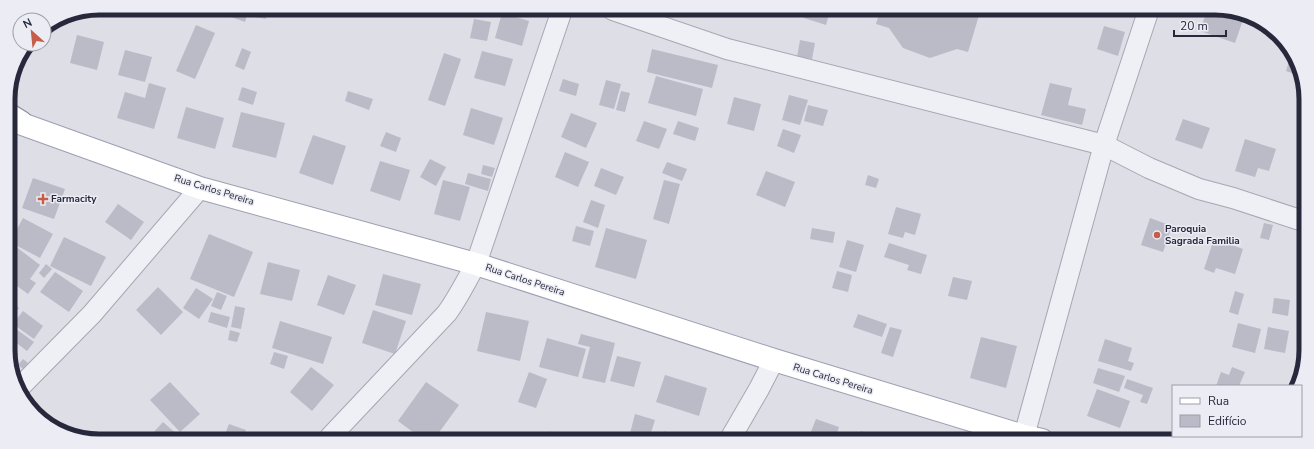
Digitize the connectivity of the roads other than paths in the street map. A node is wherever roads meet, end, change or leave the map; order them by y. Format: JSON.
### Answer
{"nodes":[{"id":1,"x":560,"y":15,"type":"edge"},
{"id":2,"x":628,"y":15,"type":"edge"},
{"id":3,"x":1147,"y":15,"type":"edge"},
{"id":4,"x":15,"y":121,"type":"edge"},
{"id":5,"x":1104,"y":145,"type":"junction"},
{"id":6,"x":200,"y":188,"type":"junction"},
{"id":7,"x":1299,"y":220,"type":"edge"},
{"id":8,"x":476,"y":264,"type":"junction"},
{"id":9,"x":774,"y":360,"type":"junction"},
{"id":10,"x":23,"y":384,"type":"edge"},
{"id":11,"x":333,"y":434,"type":"edge"},
{"id":12,"x":733,"y":434,"type":"edge"},
{"id":13,"x":1020,"y":434,"type":"edge"},
{"id":14,"x":1034,"y":434,"type":"edge"}],
"edges":[{"from":1,"to":8,"type":"street"},
{"from":2,"to":5,"type":"street"},
{"from":3,"to":5,"type":"street"},
{"from":4,"to":6,"type":"main road","name":"Rua Carlos Pereira"},
{"from":5,"to":7,"type":"street"},
{"from":5,"to":14,"type":"street"},
{"from":6,"to":8,"type":"main road","name":"Rua Carlos Pereira"},
{"from":6,"to":10,"type":"street"},
{"from":8,"to":9,"type":"main road","name":"Rua Carlos Pereira"},
{"from":8,"to":11,"type":"street"},
{"from":9,"to":12,"type":"street"},
{"from":9,"to":13,"type":"main road","name":"Rua Carlos Pereira"}]}
